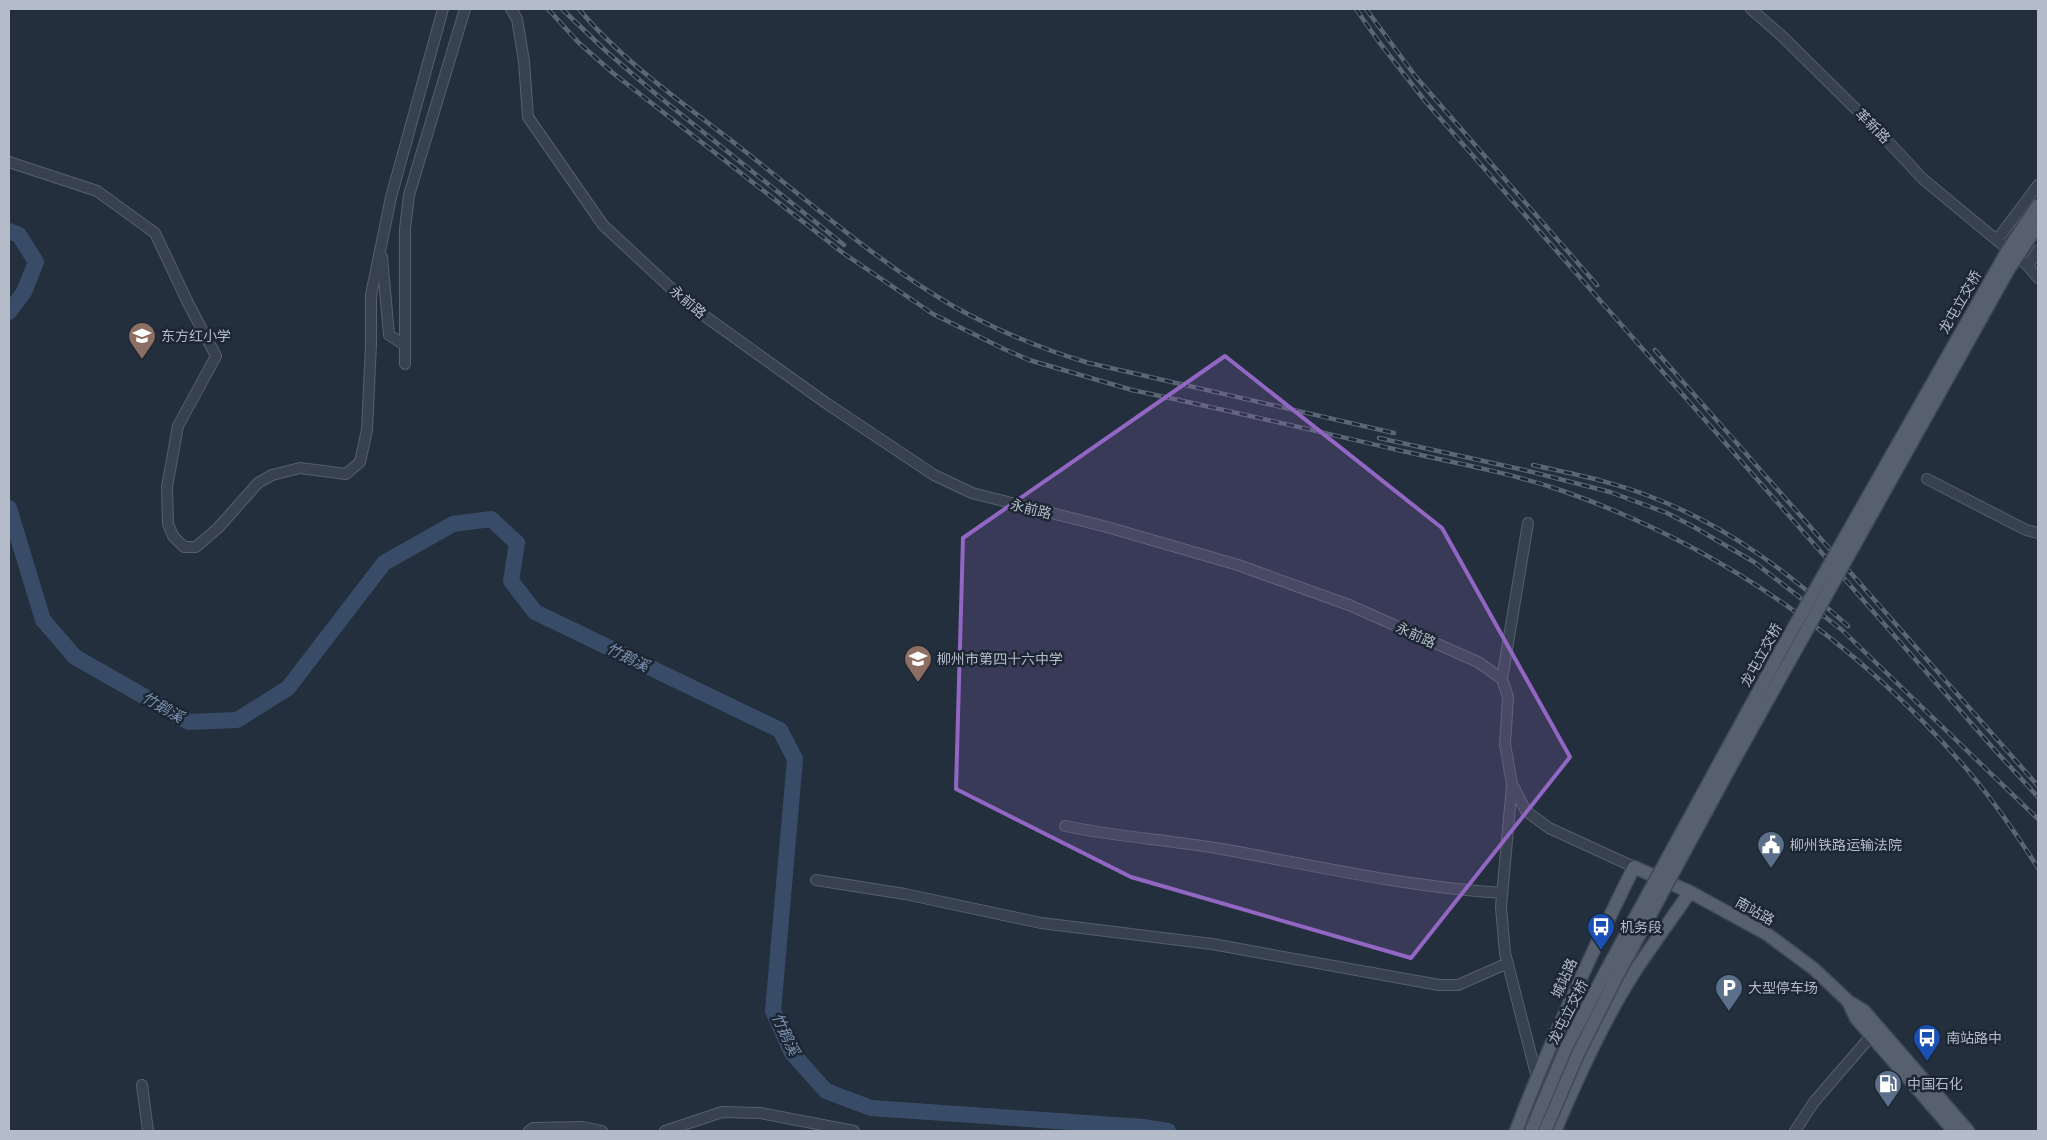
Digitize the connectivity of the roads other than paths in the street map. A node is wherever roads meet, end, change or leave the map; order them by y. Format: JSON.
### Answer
{"nodes":[{"id":1,"x":443,"y":9,"type":"edge"},
{"id":2,"x":465,"y":9,"type":"edge"},
{"id":3,"x":512,"y":9,"type":"edge"},
{"id":4,"x":1751,"y":9,"type":"edge"},
{"id":5,"x":9,"y":162,"type":"edge"},
{"id":6,"x":2038,"y":185,"type":"edge"},
{"id":7,"x":2038,"y":204,"type":"edge"},
{"id":8,"x":2038,"y":225,"type":"edge"},
{"id":9,"x":1997,"y":240,"type":"junction"},
{"id":10,"x":381,"y":246,"type":"junction"},
{"id":11,"x":2038,"y":250,"type":"edge"},
{"id":12,"x":2028,"y":266,"type":"junction"},
{"id":13,"x":2038,"y":278,"type":"edge"},
{"id":14,"x":405,"y":345,"type":"junction"},
{"id":15,"x":405,"y":364,"type":"dead end"},
{"id":16,"x":1928,"y":479,"type":"dead end"},
{"id":17,"x":1528,"y":523,"type":"dead end"},
{"id":18,"x":2038,"y":533,"type":"edge"},
{"id":19,"x":1502,"y":679,"type":"junction"},
{"id":20,"x":1512,"y":784,"type":"junction"},
{"id":21,"x":1065,"y":826,"type":"dead end"},
{"id":22,"x":1634,"y":867,"type":"junction"},
{"id":23,"x":816,"y":880,"type":"dead end"},
{"id":24,"x":1690,"y":892,"type":"junction"},
{"id":25,"x":1502,"y":893,"type":"junction"},
{"id":26,"x":1508,"y":963,"type":"junction"},
{"id":27,"x":1848,"y":1001,"type":"junction"},
{"id":28,"x":1871,"y":1036,"type":"junction"},
{"id":29,"x":1537,"y":1078,"type":"junction"},
{"id":30,"x":142,"y":1085,"type":"dead end"},
{"id":31,"x":148,"y":1131,"type":"edge"},
{"id":32,"x":529,"y":1131,"type":"edge"},
{"id":33,"x":602,"y":1131,"type":"edge"},
{"id":34,"x":665,"y":1131,"type":"edge"},
{"id":35,"x":854,"y":1131,"type":"edge"},
{"id":36,"x":1516,"y":1131,"type":"edge"},
{"id":37,"x":1531,"y":1131,"type":"edge"},
{"id":38,"x":1545,"y":1131,"type":"edge"},
{"id":39,"x":1555,"y":1131,"type":"edge"},
{"id":40,"x":1795,"y":1131,"type":"edge"},
{"id":41,"x":1954,"y":1131,"type":"edge"},
{"id":42,"x":1968,"y":1131,"type":"edge"}],
"edges":[{"from":1,"to":10,"type":"street"},
{"from":2,"to":14,"type":"street"},
{"from":3,"to":19,"type":"street","name":"永前路"},
{"from":4,"to":9,"type":"street","name":"革新路"},
{"from":5,"to":10,"type":"street"},
{"from":6,"to":9,"type":"street"},
{"from":7,"to":37,"type":"main road","name":"龙屯立交桥","bridge":true},
{"from":8,"to":38,"type":"main road","name":"龙屯立交桥","bridge":true},
{"from":9,"to":12,"type":"street","name":"革新路"},
{"from":10,"to":14,"type":"street"},
{"from":11,"to":12,"type":"street"},
{"from":12,"to":13,"type":"street","name":"革新路"},
{"from":14,"to":15,"type":"street"},
{"from":16,"to":18,"type":"street"},
{"from":17,"to":19,"type":"street"},
{"from":19,"to":20,"type":"street"},
{"from":20,"to":22,"type":"street"},
{"from":20,"to":25,"type":"street"},
{"from":21,"to":25,"type":"street"},
{"from":22,"to":24,"type":"main road","name":"南站路"},
{"from":22,"to":29,"type":"main road","name":"城站路"},
{"from":23,"to":26,"type":"street"},
{"from":24,"to":27,"type":"main road","name":"南站路"},
{"from":24,"to":39,"type":"main road"},
{"from":25,"to":26,"type":"street"},
{"from":26,"to":29,"type":"street"},
{"from":27,"to":28,"type":"main road","name":"南站路"},
{"from":27,"to":42,"type":"main road","name":"南站路"},
{"from":28,"to":40,"type":"street"},
{"from":28,"to":41,"type":"main road","name":"南站路"},
{"from":29,"to":36,"type":"main road","name":"城站路"},
{"from":30,"to":31,"type":"street"},
{"from":32,"to":33,"type":"street"},
{"from":34,"to":35,"type":"street"}]}
